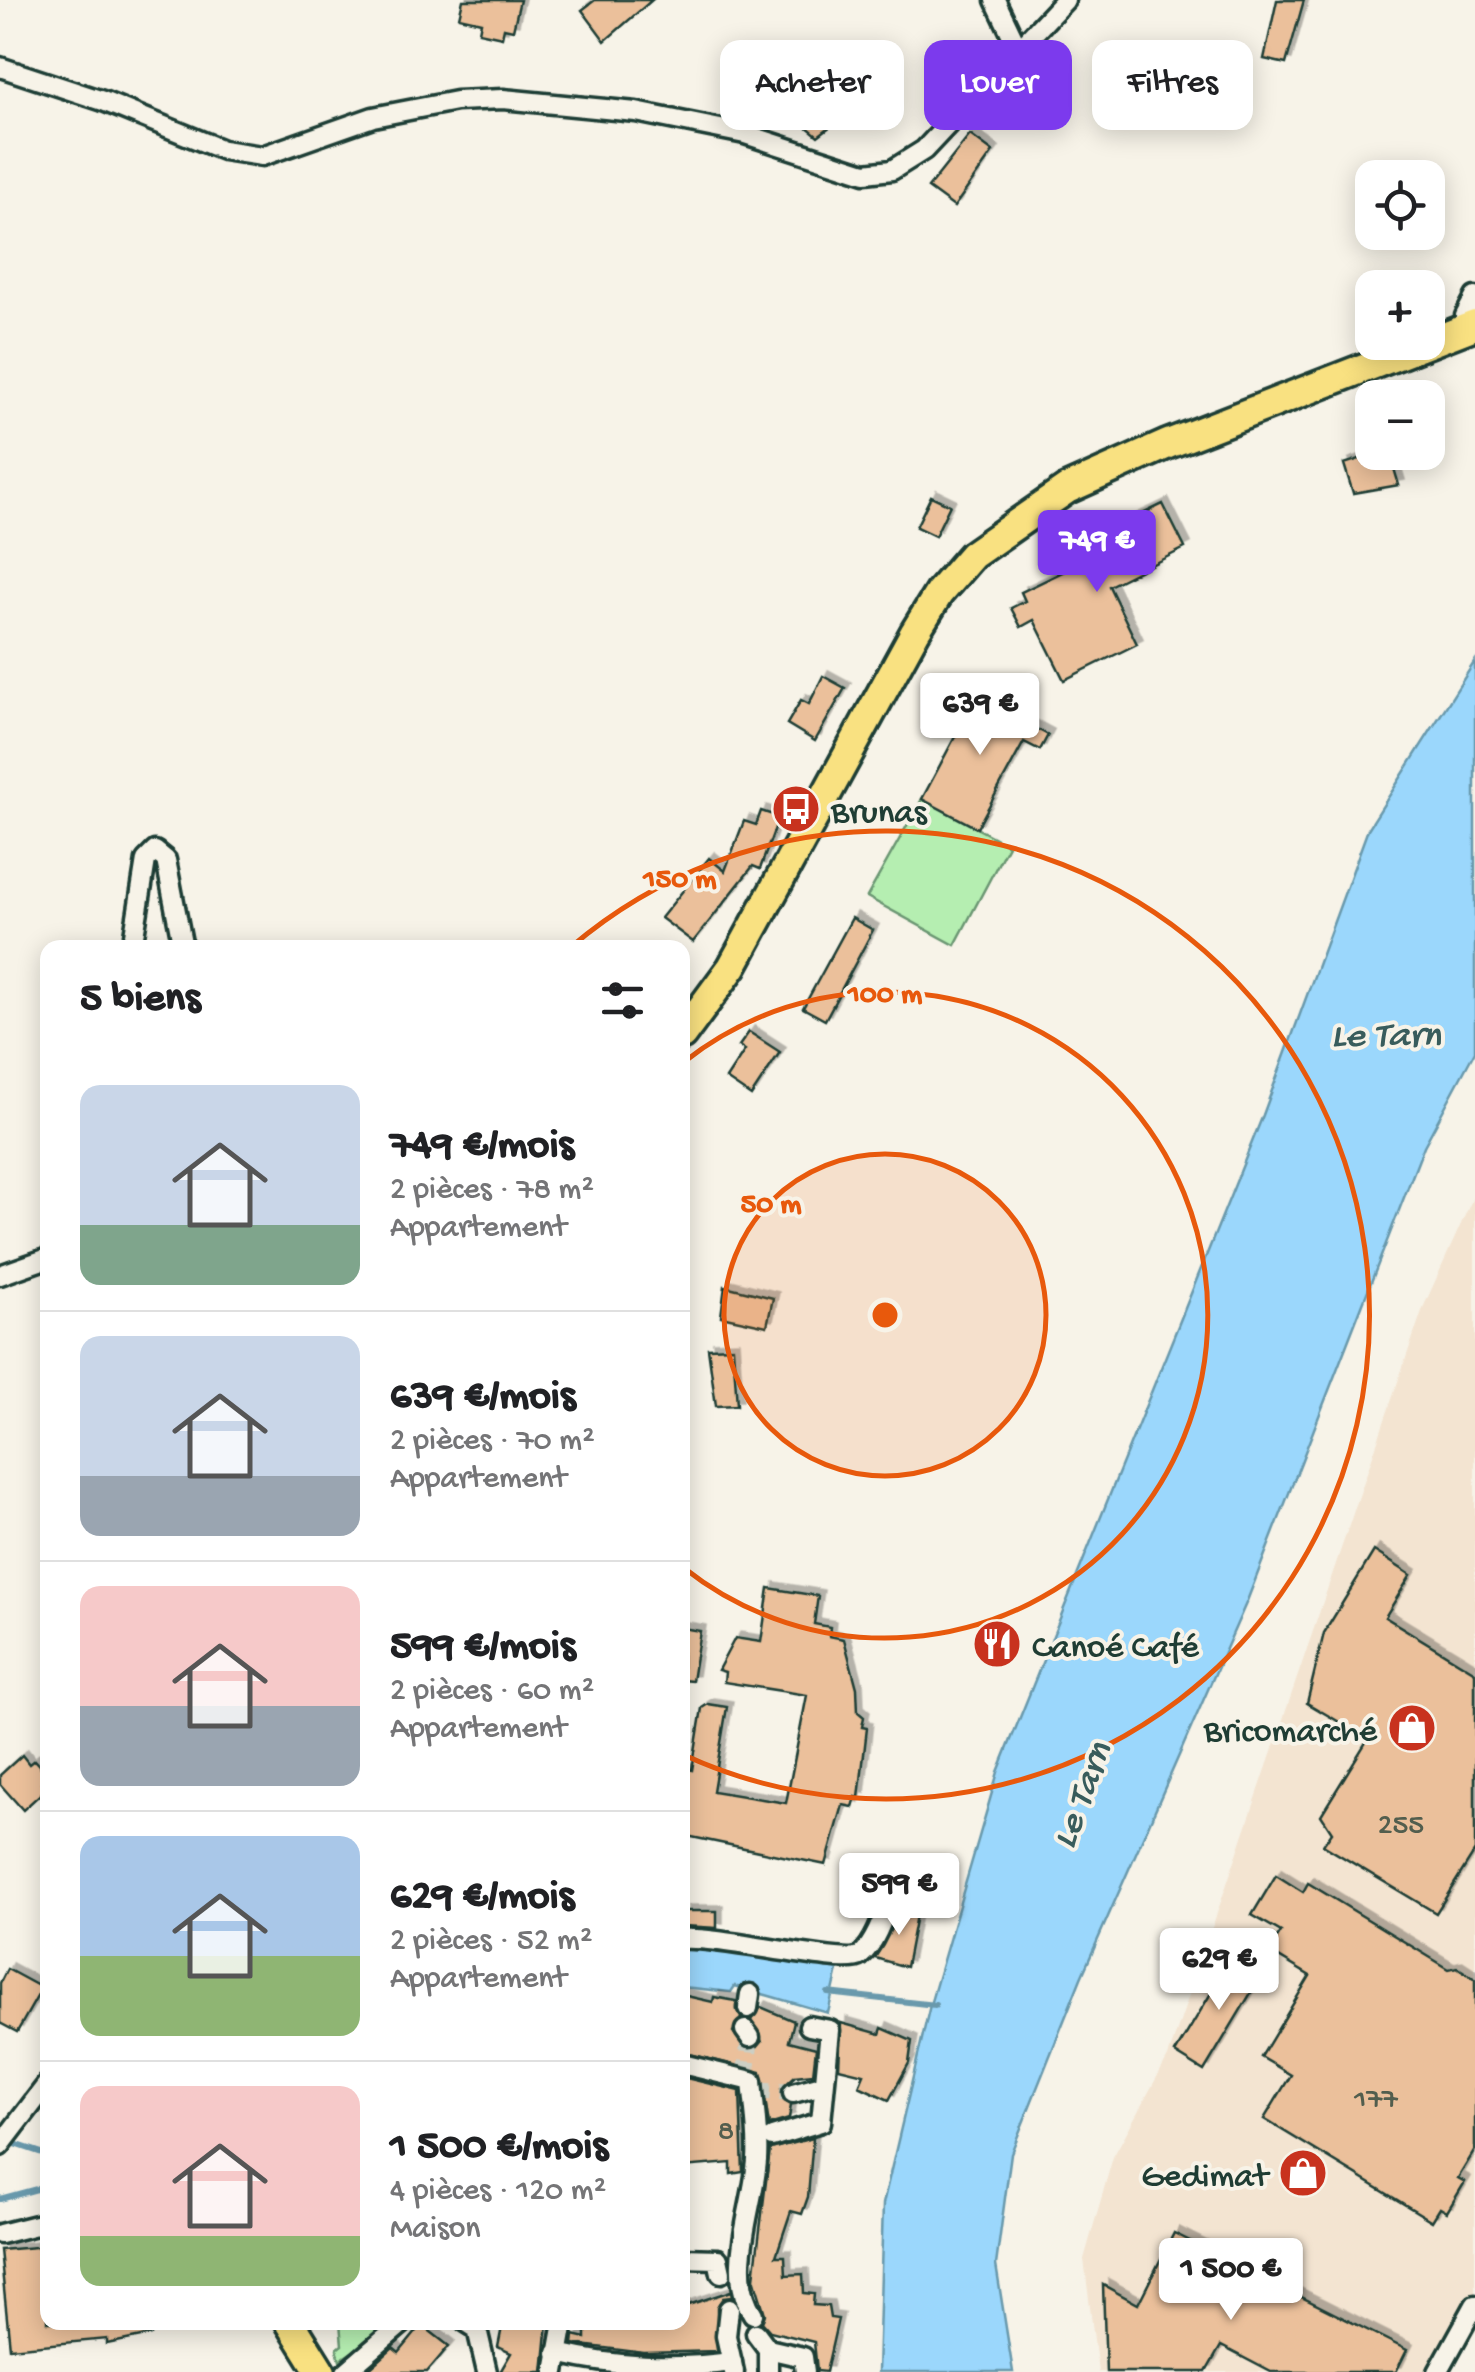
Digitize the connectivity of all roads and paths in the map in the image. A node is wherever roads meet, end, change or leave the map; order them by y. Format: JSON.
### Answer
{"nodes":[{"id":1,"x":996,"y":0,"type":"edge"},
{"id":2,"x":1065,"y":0,"type":"edge"},
{"id":3,"x":1014,"y":40,"type":"edge"},
{"id":4,"x":1026,"y":40,"type":"edge"},
{"id":5,"x":0,"y":67,"type":"edge"},
{"id":6,"x":942,"y":130,"type":"edge"},
{"id":7,"x":1475,"y":297,"type":"edge"},
{"id":8,"x":1471,"y":326,"type":"edge"},
{"id":9,"x":133,"y":940,"type":"edge"},
{"id":10,"x":181,"y":940,"type":"edge"},
{"id":11,"x":690,"y":1024,"type":"edge"},
{"id":12,"x":40,"y":1261,"type":"edge"},
{"id":13,"x":0,"y":1275,"type":"edge"},
{"id":14,"x":898,"y":1878,"type":"dead end"},
{"id":15,"x":690,"y":1940,"type":"edge"},
{"id":16,"x":809,"y":2026,"type":"dead end"},
{"id":17,"x":690,"y":2066,"type":"edge"},
{"id":18,"x":822,"y":2084,"type":"junction"},
{"id":19,"x":40,"y":2093,"type":"edge"},
{"id":20,"x":794,"y":2093,"type":"tunnel mouth"},
{"id":21,"x":763,"y":2139,"type":"junction"},
{"id":22,"x":0,"y":2146,"type":"edge"},
{"id":23,"x":40,"y":2224,"type":"edge"},
{"id":24,"x":0,"y":2234,"type":"edge"},
{"id":25,"x":690,"y":2260,"type":"edge"},
{"id":26,"x":720,"y":2266,"type":"dead end"},
{"id":27,"x":1475,"y":2305,"type":"edge"},
{"id":28,"x":729,"y":2308,"type":"dead end"},
{"id":29,"x":295,"y":2330,"type":"edge"},
{"id":30,"x":308,"y":2330,"type":"edge"},
{"id":31,"x":395,"y":2330,"type":"edge"},
{"id":32,"x":476,"y":2330,"type":"edge"},
{"id":33,"x":562,"y":2330,"type":"edge"},
{"id":34,"x":768,"y":2349,"type":"junction"},
{"id":35,"x":556,"y":2363,"type":"edge"},
{"id":36,"x":733,"y":2367,"type":"edge"},
{"id":37,"x":487,"y":2368,"type":"edge"},
{"id":38,"x":323,"y":2372,"type":"edge"},
{"id":39,"x":346,"y":2372,"type":"edge"},
{"id":40,"x":768,"y":2372,"type":"edge"},
{"id":41,"x":805,"y":2372,"type":"edge"},
{"id":42,"x":1438,"y":2372,"type":"edge"}],
"edges":[{"from":1,"to":3,"type":"street"},
{"from":2,"to":4,"type":"street"},
{"from":5,"to":6,"type":"street"},
{"from":7,"to":8,"type":"street"},
{"from":8,"to":11,"type":"main road"},
{"from":9,"to":10,"type":"street"},
{"from":12,"to":13,"type":"street"},
{"from":14,"to":15,"type":"street"},
{"from":16,"to":18,"type":"street"},
{"from":17,"to":21,"type":"street"},
{"from":18,"to":20,"type":"street"},
{"from":18,"to":21,"type":"street"},
{"from":19,"to":22,"type":"street"},
{"from":21,"to":34,"type":"street"},
{"from":23,"to":24,"type":"street"},
{"from":25,"to":26,"type":"street"},
{"from":27,"to":42,"type":"street"},
{"from":28,"to":36,"type":"street"},
{"from":29,"to":38,"type":"main road"},
{"from":30,"to":38,"type":"main road"},
{"from":31,"to":39,"type":"street"},
{"from":32,"to":37,"type":"street"},
{"from":33,"to":35,"type":"street"},
{"from":34,"to":40,"type":"street"},
{"from":34,"to":41,"type":"street"},
{"from":35,"to":36,"type":"street"}]}
